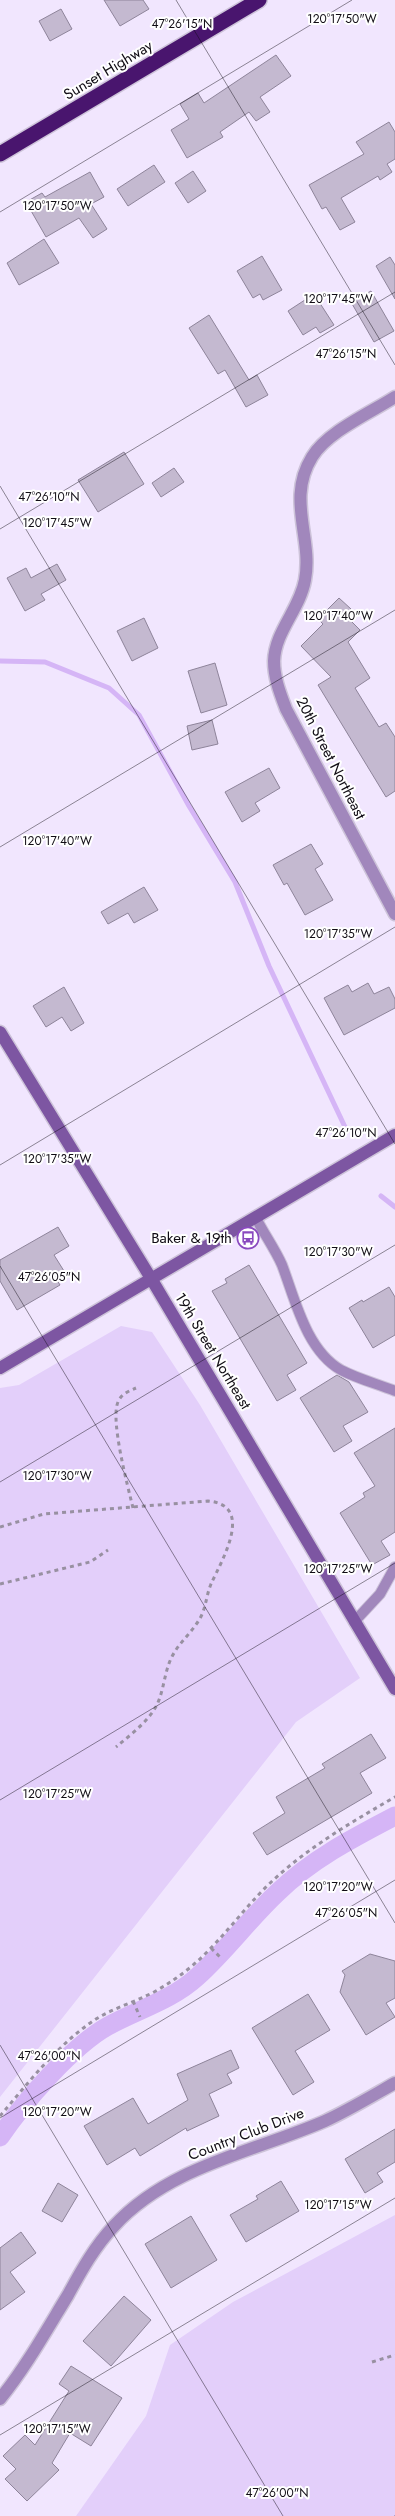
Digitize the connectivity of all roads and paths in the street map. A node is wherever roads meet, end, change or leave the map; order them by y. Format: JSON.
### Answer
{"nodes":[{"id":1,"x":259,"y":0,"type":"edge"},
{"id":2,"x":0,"y":154,"type":"edge"},
{"id":3,"x":395,"y":398,"type":"edge"},
{"id":4,"x":395,"y":914,"type":"edge"},
{"id":5,"x":0,"y":1032,"type":"edge"},
{"id":6,"x":395,"y":1134,"type":"edge"},
{"id":7,"x":256,"y":1218,"type":"junction"},
{"id":8,"x":152,"y":1280,"type":"junction"},
{"id":9,"x":0,"y":1368,"type":"edge"},
{"id":10,"x":136,"y":1388,"type":"dead end"},
{"id":11,"x":395,"y":1391,"type":"edge"},
{"id":12,"x":133,"y":1508,"type":"junction"},
{"id":13,"x":0,"y":1527,"type":"edge"},
{"id":14,"x":108,"y":1550,"type":"dead end"},
{"id":15,"x":395,"y":1567,"type":"edge"},
{"id":16,"x":0,"y":1584,"type":"edge"},
{"id":17,"x":354,"y":1622,"type":"junction"},
{"id":18,"x":395,"y":1689,"type":"edge"},
{"id":19,"x":116,"y":1747,"type":"dead end"},
{"id":20,"x":395,"y":1797,"type":"edge"},
{"id":21,"x":211,"y":1948,"type":"junction"},
{"id":22,"x":221,"y":1958,"type":"dead end"},
{"id":23,"x":133,"y":2001,"type":"junction"},
{"id":24,"x":140,"y":2017,"type":"dead end"},
{"id":25,"x":395,"y":2083,"type":"edge"},
{"id":26,"x":0,"y":2116,"type":"edge"},
{"id":27,"x":395,"y":2355,"type":"edge"},
{"id":28,"x":372,"y":2362,"type":"dead end"},
{"id":29,"x":0,"y":2399,"type":"edge"}],
"edges":[{"from":1,"to":2,"type":"highway","name":"Sunset Highway"},
{"from":3,"to":4,"type":"street","name":"20th Street Northeast"},
{"from":5,"to":8,"type":"street","name":"19th Street Northeast"},
{"from":6,"to":7,"type":"street"},
{"from":7,"to":8,"type":"street"},
{"from":7,"to":11,"type":"lane"},
{"from":8,"to":9,"type":"street"},
{"from":8,"to":17,"type":"street","name":"19th Street Northeast"},
{"from":10,"to":12,"type":"path"},
{"from":12,"to":13,"type":"path"},
{"from":12,"to":19,"type":"path"},
{"from":14,"to":16,"type":"path"},
{"from":15,"to":17,"type":"lane"},
{"from":17,"to":18,"type":"street","name":"19th Street Northeast"},
{"from":20,"to":21,"type":"path"},
{"from":21,"to":22,"type":"path"},
{"from":21,"to":23,"type":"path"},
{"from":23,"to":24,"type":"path"},
{"from":23,"to":26,"type":"path"},
{"from":25,"to":29,"type":"street","name":"Country Club Drive"},
{"from":27,"to":28,"type":"path"}]}
